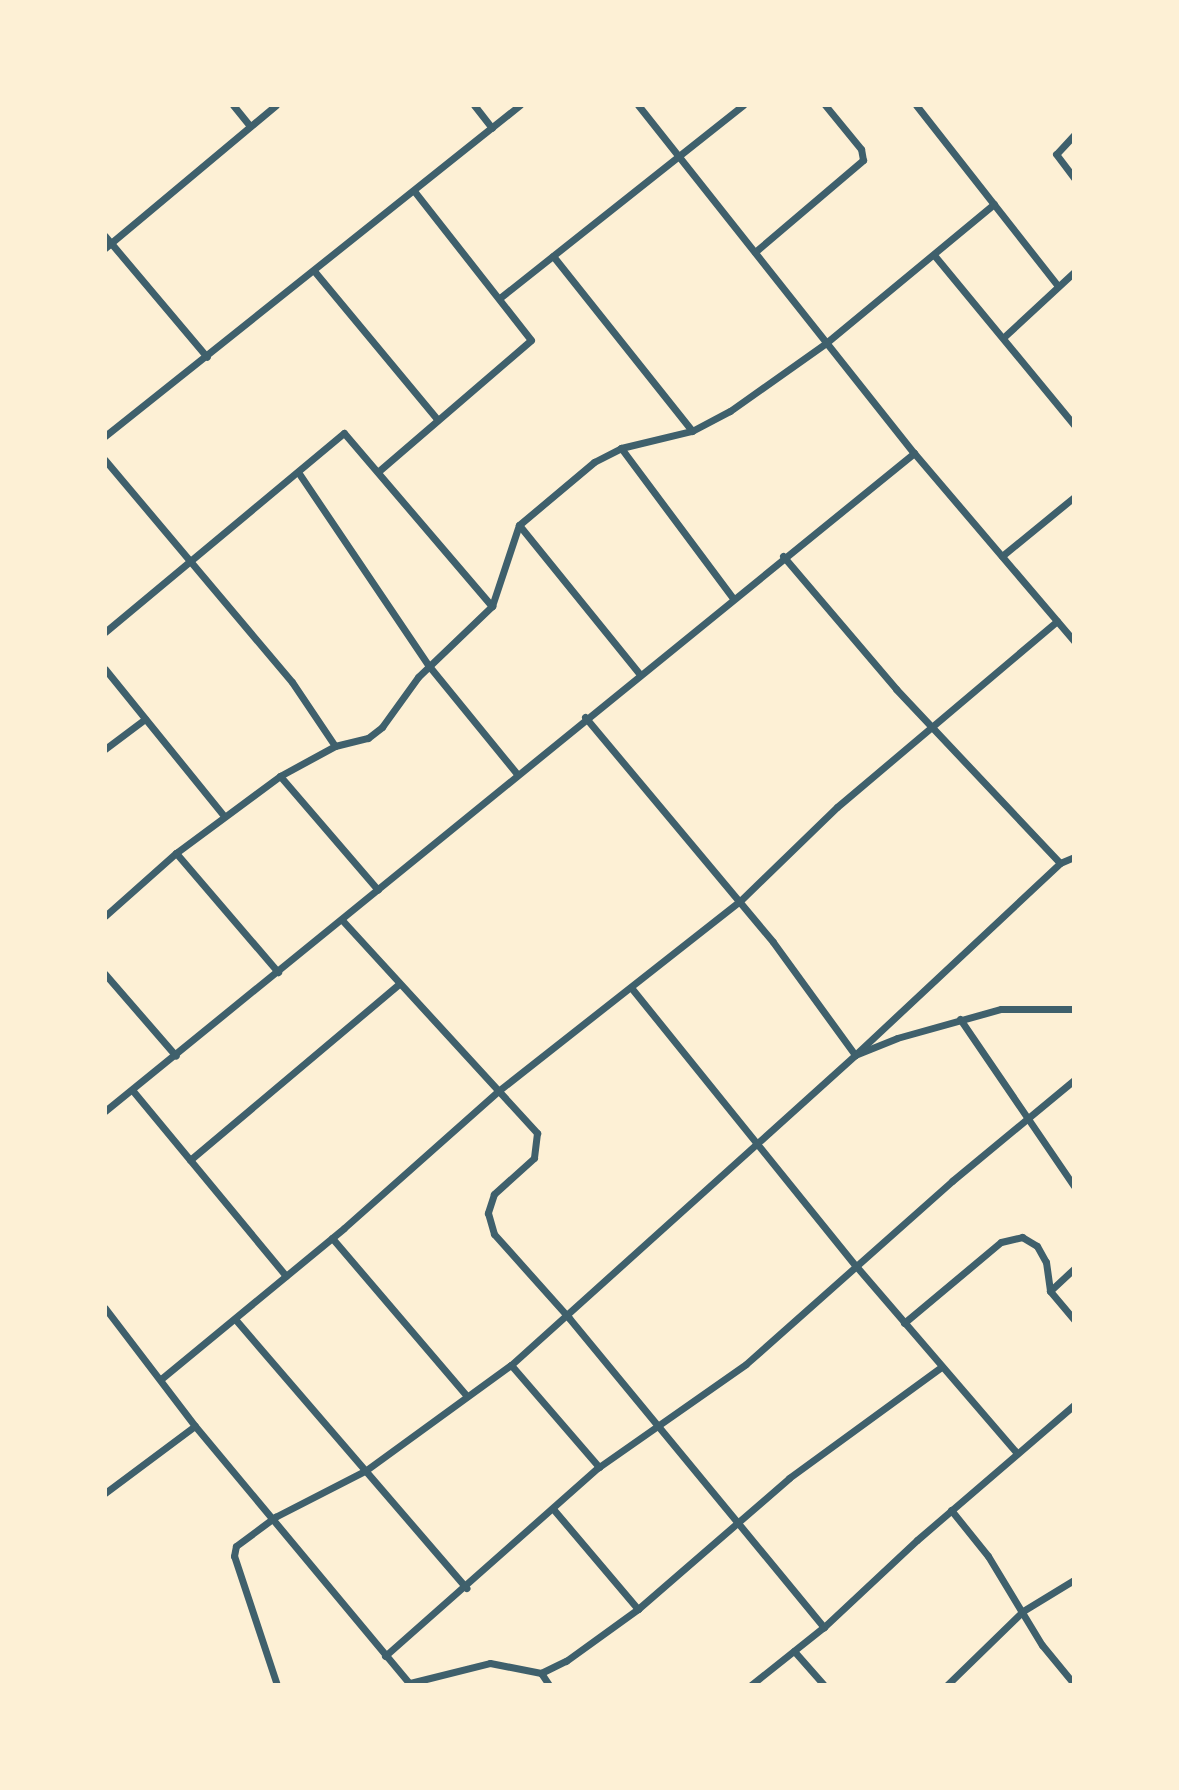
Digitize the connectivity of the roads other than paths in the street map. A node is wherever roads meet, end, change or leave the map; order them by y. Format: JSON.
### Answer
{"nodes":[{"id":1,"x":233,"y":105,"type":"edge"},
{"id":2,"x":276,"y":105,"type":"edge"},
{"id":3,"x":474,"y":105,"type":"edge"},
{"id":4,"x":520,"y":105,"type":"edge"},
{"id":5,"x":638,"y":105,"type":"edge"},
{"id":6,"x":743,"y":105,"type":"edge"},
{"id":7,"x":825,"y":105,"type":"edge"},
{"id":8,"x":916,"y":105,"type":"edge"},
{"id":9,"x":250,"y":126,"type":"junction"},
{"id":10,"x":492,"y":128,"type":"junction"},
{"id":11,"x":1074,"y":135,"type":"edge"},
{"id":12,"x":678,"y":156,"type":"junction"},
{"id":13,"x":1074,"y":178,"type":"edge"},
{"id":14,"x":415,"y":192,"type":"junction"},
{"id":15,"x":994,"y":204,"type":"junction"},
{"id":16,"x":105,"y":236,"type":"edge"},
{"id":17,"x":108,"y":246,"type":"edge"},
{"id":18,"x":755,"y":252,"type":"junction"},
{"id":19,"x":934,"y":254,"type":"junction"},
{"id":20,"x":553,"y":256,"type":"junction"},
{"id":21,"x":315,"y":272,"type":"junction"},
{"id":22,"x":1074,"y":272,"type":"edge"},
{"id":23,"x":1057,"y":285,"type":"junction"},
{"id":24,"x":501,"y":298,"type":"junction"},
{"id":25,"x":1004,"y":336,"type":"junction"},
{"id":26,"x":826,"y":343,"type":"junction"},
{"id":27,"x":207,"y":358,"type":"junction"},
{"id":28,"x":438,"y":420,"type":"junction"},
{"id":29,"x":1074,"y":425,"type":"edge"},
{"id":30,"x":692,"y":431,"type":"junction"},
{"id":31,"x":105,"y":436,"type":"edge"},
{"id":32,"x":621,"y":448,"type":"junction"},
{"id":33,"x":914,"y":453,"type":"junction"},
{"id":34,"x":105,"y":460,"type":"edge"},
{"id":35,"x":380,"y":470,"type":"junction"},
{"id":36,"x":298,"y":472,"type":"junction"},
{"id":37,"x":1074,"y":497,"type":"edge"},
{"id":38,"x":519,"y":525,"type":"junction"},
{"id":39,"x":783,"y":556,"type":"junction"},
{"id":40,"x":1002,"y":556,"type":"junction"},
{"id":41,"x":188,"y":562,"type":"junction"},
{"id":42,"x":732,"y":597,"type":"junction"},
{"id":43,"x":492,"y":606,"type":"junction"},
{"id":44,"x":1058,"y":621,"type":"junction"},
{"id":45,"x":105,"y":632,"type":"edge"},
{"id":46,"x":1074,"y":641,"type":"edge"},
{"id":47,"x":429,"y":666,"type":"junction"},
{"id":48,"x":105,"y":669,"type":"edge"},
{"id":49,"x":639,"y":673,"type":"junction"},
{"id":50,"x":585,"y":718,"type":"junction"},
{"id":51,"x":145,"y":719,"type":"junction"},
{"id":52,"x":933,"y":728,"type":"junction"},
{"id":53,"x":335,"y":746,"type":"junction"},
{"id":54,"x":105,"y":749,"type":"edge"},
{"id":55,"x":517,"y":774,"type":"junction"},
{"id":56,"x":279,"y":776,"type":"junction"},
{"id":57,"x":224,"y":816,"type":"junction"},
{"id":58,"x":176,"y":853,"type":"junction"},
{"id":59,"x":1074,"y":857,"type":"edge"},
{"id":60,"x":1060,"y":863,"type":"junction"},
{"id":61,"x":378,"y":890,"type":"junction"},
{"id":62,"x":740,"y":901,"type":"junction"},
{"id":63,"x":105,"y":916,"type":"edge"},
{"id":64,"x":342,"y":920,"type":"junction"},
{"id":65,"x":278,"y":972,"type":"junction"},
{"id":66,"x":105,"y":974,"type":"edge"},
{"id":67,"x":398,"y":985,"type":"junction"},
{"id":68,"x":633,"y":990,"type":"junction"},
{"id":69,"x":1074,"y":1009,"type":"edge"},
{"id":70,"x":960,"y":1019,"type":"junction"},
{"id":71,"x":176,"y":1055,"type":"junction"},
{"id":72,"x":855,"y":1055,"type":"junction"},
{"id":73,"x":1074,"y":1080,"type":"edge"},
{"id":74,"x":133,"y":1091,"type":"junction"},
{"id":75,"x":497,"y":1093,"type":"junction"},
{"id":76,"x":105,"y":1111,"type":"edge"},
{"id":77,"x":1027,"y":1117,"type":"junction"},
{"id":78,"x":759,"y":1143,"type":"junction"},
{"id":79,"x":190,"y":1160,"type":"junction"},
{"id":80,"x":1074,"y":1186,"type":"edge"},
{"id":81,"x":332,"y":1238,"type":"junction"},
{"id":82,"x":856,"y":1266,"type":"junction"},
{"id":83,"x":1074,"y":1269,"type":"edge"},
{"id":84,"x":286,"y":1276,"type":"junction"},
{"id":85,"x":1050,"y":1291,"type":"junction"},
{"id":86,"x":105,"y":1308,"type":"edge"},
{"id":87,"x":569,"y":1318,"type":"junction"},
{"id":88,"x":234,"y":1319,"type":"junction"},
{"id":89,"x":1074,"y":1320,"type":"edge"},
{"id":90,"x":905,"y":1324,"type":"junction"},
{"id":91,"x":511,"y":1366,"type":"junction"},
{"id":92,"x":940,"y":1367,"type":"junction"},
{"id":93,"x":161,"y":1379,"type":"junction"},
{"id":94,"x":467,"y":1396,"type":"junction"},
{"id":95,"x":1074,"y":1405,"type":"edge"},
{"id":96,"x":195,"y":1426,"type":"junction"},
{"id":97,"x":661,"y":1428,"type":"junction"},
{"id":98,"x":1017,"y":1452,"type":"junction"},
{"id":99,"x":599,"y":1467,"type":"junction"},
{"id":100,"x":365,"y":1471,"type":"junction"},
{"id":101,"x":105,"y":1493,"type":"edge"},
{"id":102,"x":554,"y":1510,"type":"junction"},
{"id":103,"x":951,"y":1510,"type":"junction"},
{"id":104,"x":275,"y":1517,"type":"junction"},
{"id":105,"x":737,"y":1522,"type":"junction"},
{"id":106,"x":1074,"y":1580,"type":"edge"},
{"id":107,"x":466,"y":1588,"type":"junction"},
{"id":108,"x":638,"y":1609,"type":"junction"},
{"id":109,"x":1023,"y":1611,"type":"junction"},
{"id":110,"x":824,"y":1627,"type":"junction"},
{"id":111,"x":794,"y":1651,"type":"junction"},
{"id":112,"x":385,"y":1656,"type":"junction"},
{"id":113,"x":541,"y":1673,"type":"junction"},
{"id":114,"x":411,"y":1684,"type":"edge"},
{"id":115,"x":1074,"y":1684,"type":"edge"},
{"id":116,"x":277,"y":1685,"type":"edge"},
{"id":117,"x":549,"y":1685,"type":"edge"},
{"id":118,"x":751,"y":1685,"type":"edge"},
{"id":119,"x":824,"y":1685,"type":"edge"},
{"id":120,"x":947,"y":1685,"type":"edge"}],
"edges":[{"from":1,"to":9,"type":"street"},
{"from":2,"to":9,"type":"street"},
{"from":3,"to":10,"type":"street"},
{"from":4,"to":10,"type":"street"},
{"from":5,"to":12,"type":"street"},
{"from":6,"to":12,"type":"street"},
{"from":7,"to":18,"type":"street"},
{"from":8,"to":15,"type":"street"},
{"from":9,"to":17,"type":"street"},
{"from":10,"to":14,"type":"street"},
{"from":11,"to":13,"type":"street"},
{"from":12,"to":18,"type":"street"},
{"from":12,"to":20,"type":"street"},
{"from":14,"to":21,"type":"street"},
{"from":14,"to":24,"type":"street"},
{"from":15,"to":19,"type":"street"},
{"from":15,"to":23,"type":"street"},
{"from":16,"to":17,"type":"street"},
{"from":17,"to":27,"type":"street"},
{"from":18,"to":26,"type":"street"},
{"from":19,"to":25,"type":"street"},
{"from":19,"to":26,"type":"street"},
{"from":20,"to":24,"type":"street"},
{"from":20,"to":30,"type":"street"},
{"from":21,"to":27,"type":"street"},
{"from":21,"to":28,"type":"street"},
{"from":22,"to":23,"type":"street"},
{"from":23,"to":25,"type":"street"},
{"from":24,"to":28,"type":"street"},
{"from":25,"to":29,"type":"street"},
{"from":26,"to":30,"type":"street"},
{"from":26,"to":33,"type":"street"},
{"from":27,"to":31,"type":"street"},
{"from":28,"to":35,"type":"street"},
{"from":30,"to":32,"type":"street"},
{"from":32,"to":38,"type":"street"},
{"from":32,"to":42,"type":"street"},
{"from":33,"to":39,"type":"street"},
{"from":33,"to":40,"type":"street"},
{"from":34,"to":41,"type":"street"},
{"from":35,"to":36,"type":"street"},
{"from":35,"to":43,"type":"street"},
{"from":36,"to":41,"type":"street"},
{"from":36,"to":47,"type":"street"},
{"from":37,"to":40,"type":"street"},
{"from":38,"to":43,"type":"street"},
{"from":38,"to":49,"type":"street"},
{"from":39,"to":42,"type":"street"},
{"from":39,"to":52,"type":"street"},
{"from":40,"to":44,"type":"street"},
{"from":41,"to":45,"type":"street"},
{"from":41,"to":53,"type":"street"},
{"from":42,"to":49,"type":"street"},
{"from":43,"to":47,"type":"street"},
{"from":44,"to":46,"type":"street"},
{"from":44,"to":52,"type":"street"},
{"from":47,"to":53,"type":"street"},
{"from":47,"to":55,"type":"street"},
{"from":48,"to":51,"type":"street"},
{"from":49,"to":50,"type":"street"},
{"from":50,"to":55,"type":"street"},
{"from":50,"to":62,"type":"street"},
{"from":51,"to":54,"type":"street"},
{"from":51,"to":57,"type":"street"},
{"from":52,"to":60,"type":"street"},
{"from":52,"to":62,"type":"street"},
{"from":53,"to":56,"type":"street"},
{"from":55,"to":61,"type":"street"},
{"from":56,"to":57,"type":"street"},
{"from":56,"to":61,"type":"street"},
{"from":57,"to":58,"type":"street"},
{"from":58,"to":63,"type":"street"},
{"from":58,"to":65,"type":"street"},
{"from":59,"to":60,"type":"street"},
{"from":60,"to":72,"type":"street"},
{"from":61,"to":64,"type":"street"},
{"from":62,"to":68,"type":"street"},
{"from":62,"to":72,"type":"street"},
{"from":64,"to":65,"type":"street"},
{"from":64,"to":67,"type":"street"},
{"from":65,"to":71,"type":"street"},
{"from":66,"to":71,"type":"street"},
{"from":67,"to":75,"type":"street"},
{"from":67,"to":79,"type":"street"},
{"from":68,"to":75,"type":"street"},
{"from":68,"to":78,"type":"street"},
{"from":69,"to":70,"type":"street"},
{"from":70,"to":72,"type":"street"},
{"from":70,"to":77,"type":"street"},
{"from":71,"to":74,"type":"street"},
{"from":72,"to":78,"type":"street"},
{"from":73,"to":77,"type":"street"},
{"from":74,"to":76,"type":"street"},
{"from":74,"to":79,"type":"street"},
{"from":75,"to":81,"type":"street"},
{"from":75,"to":87,"type":"street"},
{"from":77,"to":80,"type":"street"},
{"from":77,"to":82,"type":"street"},
{"from":78,"to":82,"type":"street"},
{"from":78,"to":87,"type":"street"},
{"from":79,"to":84,"type":"street"},
{"from":81,"to":84,"type":"street"},
{"from":81,"to":94,"type":"street"},
{"from":82,"to":90,"type":"street"},
{"from":82,"to":97,"type":"street"},
{"from":83,"to":85,"type":"street"},
{"from":84,"to":88,"type":"street"},
{"from":85,"to":89,"type":"street"},
{"from":85,"to":90,"type":"street"},
{"from":86,"to":93,"type":"street"},
{"from":87,"to":91,"type":"street"},
{"from":87,"to":97,"type":"street"},
{"from":88,"to":93,"type":"street"},
{"from":88,"to":100,"type":"street"},
{"from":90,"to":92,"type":"street"},
{"from":91,"to":94,"type":"street"},
{"from":91,"to":99,"type":"street"},
{"from":92,"to":98,"type":"street"},
{"from":92,"to":105,"type":"street"},
{"from":93,"to":96,"type":"street"},
{"from":94,"to":100,"type":"street"},
{"from":95,"to":98,"type":"street"},
{"from":96,"to":101,"type":"street"},
{"from":96,"to":104,"type":"street"},
{"from":97,"to":99,"type":"street"},
{"from":97,"to":105,"type":"street"},
{"from":98,"to":103,"type":"street"},
{"from":99,"to":102,"type":"street"},
{"from":100,"to":104,"type":"street"},
{"from":100,"to":107,"type":"street"},
{"from":102,"to":107,"type":"street"},
{"from":102,"to":108,"type":"street"},
{"from":103,"to":109,"type":"street"},
{"from":103,"to":110,"type":"street"},
{"from":104,"to":112,"type":"street"},
{"from":104,"to":116,"type":"street"},
{"from":105,"to":108,"type":"street"},
{"from":105,"to":110,"type":"street"},
{"from":106,"to":109,"type":"street"},
{"from":107,"to":112,"type":"street"},
{"from":108,"to":113,"type":"street"},
{"from":109,"to":115,"type":"street"},
{"from":109,"to":120,"type":"street"},
{"from":110,"to":111,"type":"street"},
{"from":111,"to":118,"type":"street"},
{"from":111,"to":119,"type":"street"},
{"from":112,"to":114,"type":"street"},
{"from":113,"to":114,"type":"street"},
{"from":113,"to":117,"type":"street"}]}
